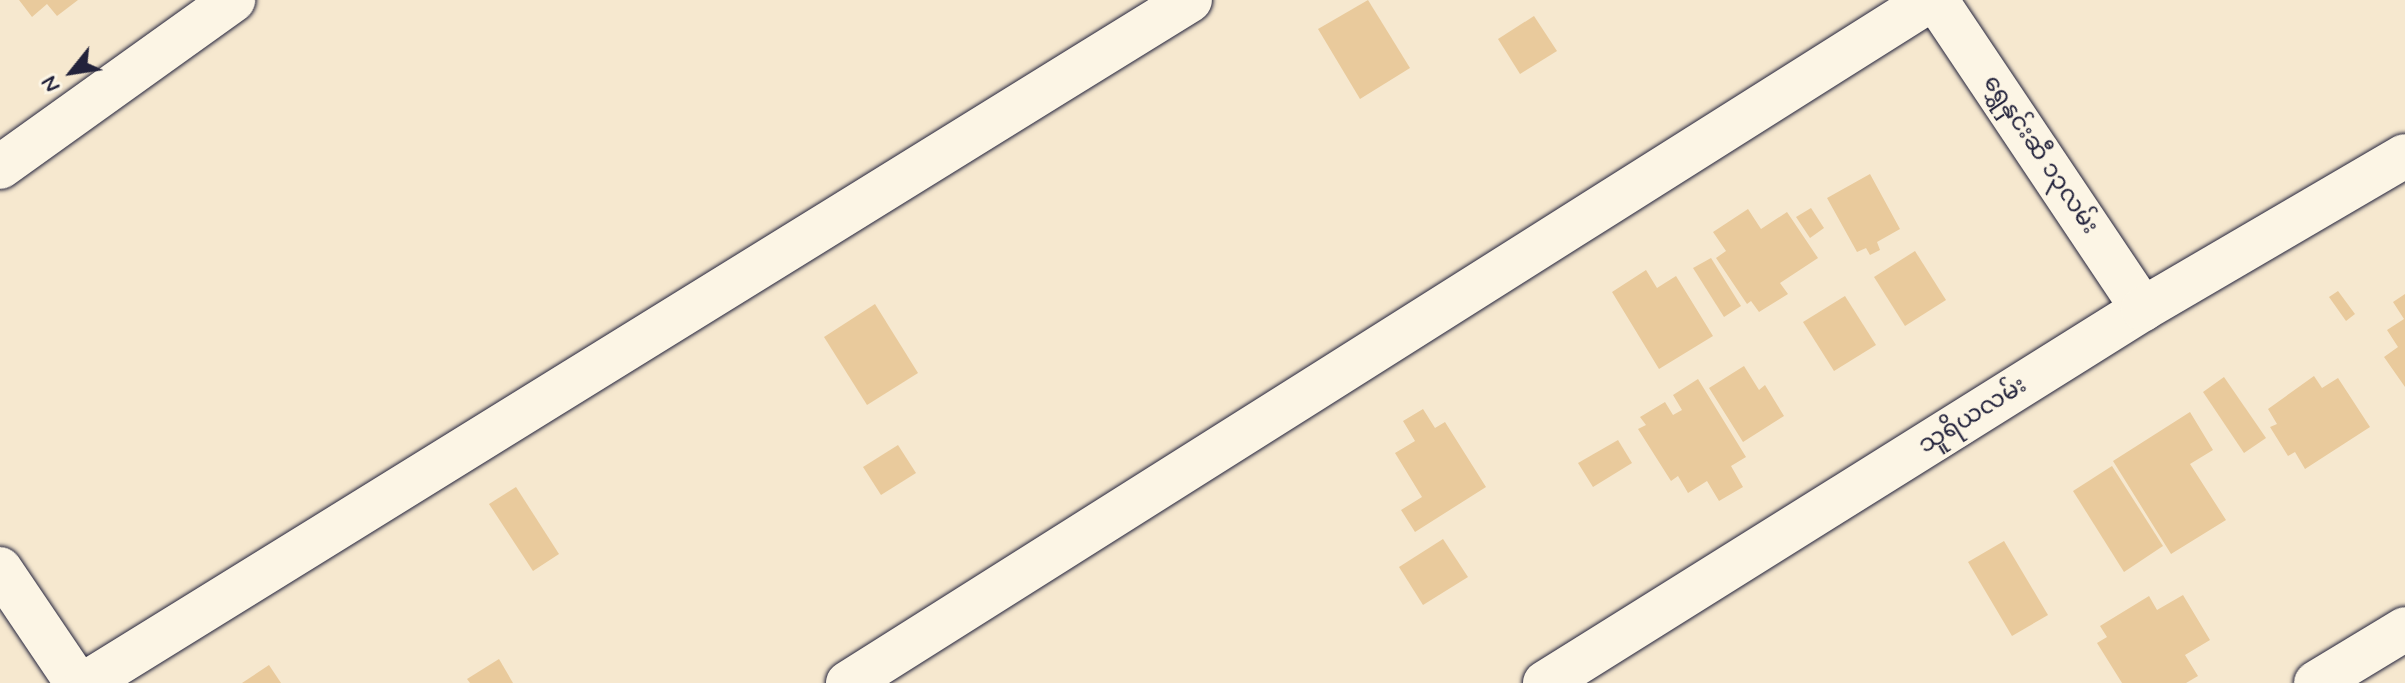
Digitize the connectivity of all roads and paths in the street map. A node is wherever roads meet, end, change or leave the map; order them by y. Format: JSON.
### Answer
{"nodes":[{"id":1,"x":233,"y":0,"type":"edge"},
{"id":2,"x":1190,"y":0,"type":"edge"},
{"id":3,"x":1930,"y":0,"type":"edge"},
{"id":4,"x":1936,"y":0,"type":"edge"},
{"id":5,"x":2405,"y":156,"type":"edge"},
{"id":6,"x":0,"y":167,"type":"edge"},
{"id":7,"x":2143,"y":309,"type":"junction"},
{"id":8,"x":0,"y":569,"type":"edge"},
{"id":9,"x":2405,"y":629,"type":"edge"},
{"id":10,"x":77,"y":683,"type":"edge"},
{"id":11,"x":86,"y":683,"type":"edge"},
{"id":12,"x":848,"y":683,"type":"edge"},
{"id":13,"x":1545,"y":683,"type":"edge"},
{"id":14,"x":2316,"y":683,"type":"edge"}],
"edges":[{"from":1,"to":6,"type":"street"},
{"from":2,"to":11,"type":"street"},
{"from":3,"to":12,"type":"street"},
{"from":4,"to":7,"type":"street","name":"ရွှေနှင်းဆီ ၁၃လမ်း"},
{"from":5,"to":7,"type":"street","name":"သူရိယလမ်း"},
{"from":7,"to":13,"type":"street","name":"သူရိယလမ်း"},
{"from":8,"to":10,"type":"street"},
{"from":9,"to":14,"type":"street"}]}
